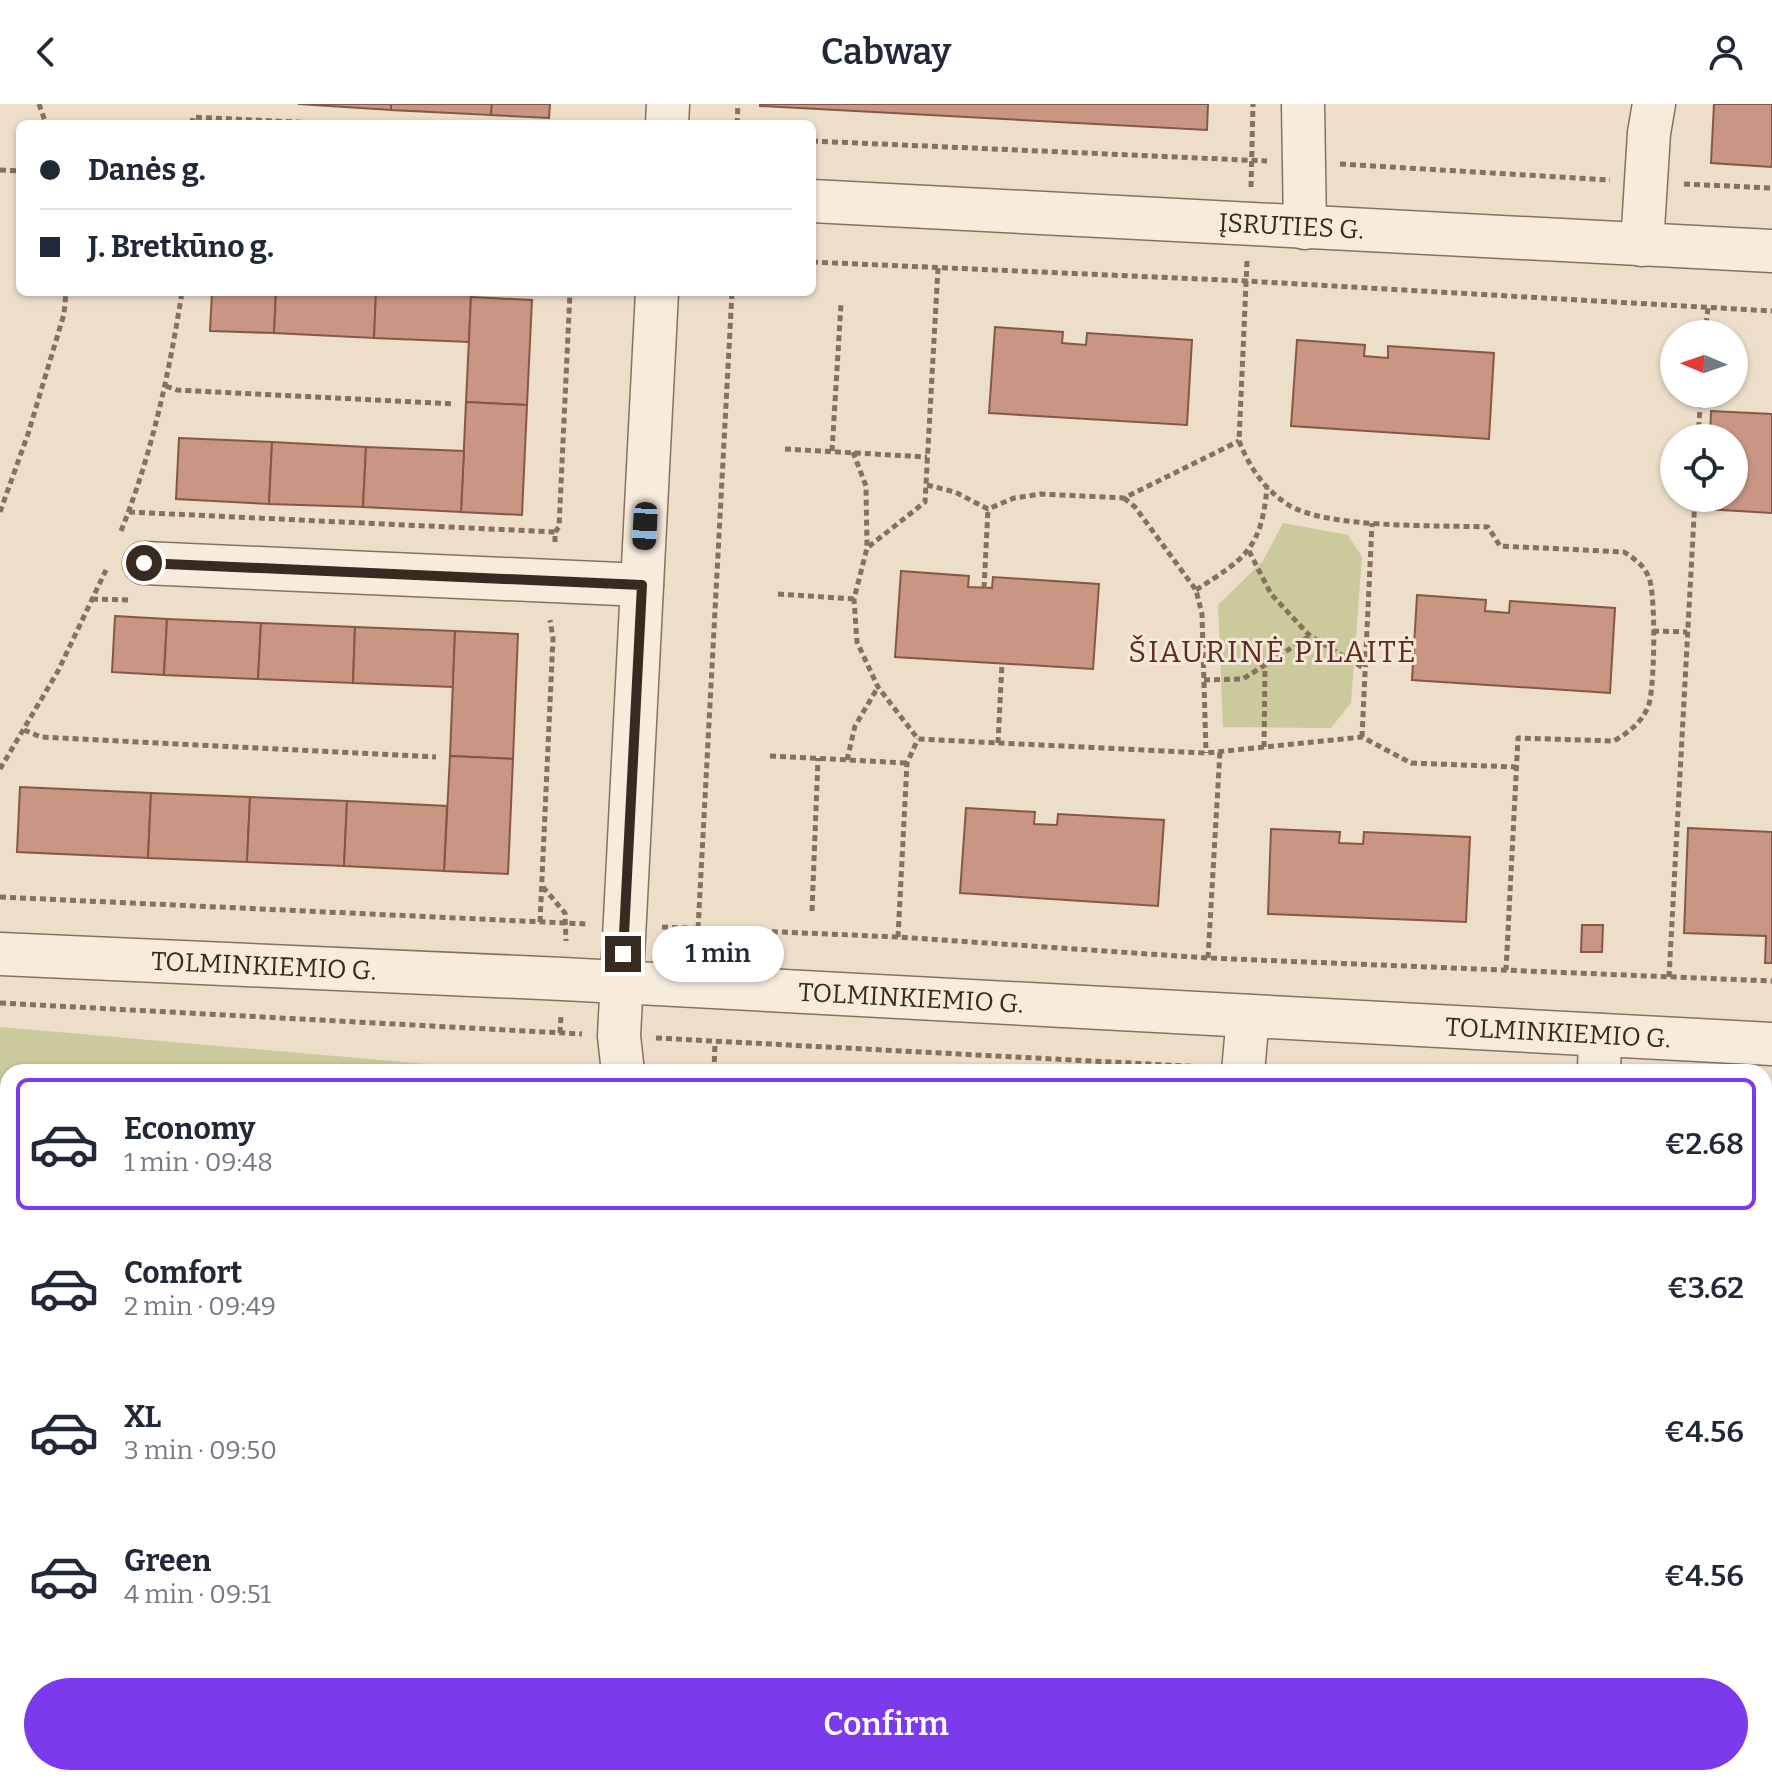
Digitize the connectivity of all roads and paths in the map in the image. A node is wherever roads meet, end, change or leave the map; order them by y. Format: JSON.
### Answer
{"nodes":[{"id":1,"x":1253,"y":104,"type":"edge"},
{"id":2,"x":1303,"y":104,"type":"edge"},
{"id":3,"x":1654,"y":104,"type":"edge"},
{"id":4,"x":193,"y":120,"type":"edge"},
{"id":5,"x":254,"y":120,"type":"edge"},
{"id":6,"x":1253,"y":160,"type":"dead end"},
{"id":7,"x":816,"y":201,"type":"edge"},
{"id":8,"x":1249,"y":225,"type":"junction"},
{"id":9,"x":1305,"y":228,"type":"junction"},
{"id":10,"x":1642,"y":245,"type":"junction"},
{"id":11,"x":1772,"y":251,"type":"edge"},
{"id":12,"x":816,"y":262,"type":"edge"},
{"id":13,"x":938,"y":268,"type":"junction"},
{"id":14,"x":1246,"y":281,"type":"junction"},
{"id":15,"x":66,"y":296,"type":"edge"},
{"id":16,"x":181,"y":296,"type":"edge"},
{"id":17,"x":570,"y":296,"type":"edge"},
{"id":18,"x":657,"y":296,"type":"edge"},
{"id":19,"x":732,"y":296,"type":"edge"},
{"id":20,"x":841,"y":304,"type":"dead end"},
{"id":21,"x":1708,"y":308,"type":"junction"},
{"id":22,"x":1772,"y":311,"type":"edge"},
{"id":23,"x":1707,"y":320,"type":"edge"},
{"id":24,"x":166,"y":386,"type":"junction"},
{"id":25,"x":455,"y":404,"type":"dead end"},
{"id":26,"x":1239,"y":441,"type":"junction"},
{"id":27,"x":785,"y":449,"type":"dead end"},
{"id":28,"x":832,"y":451,"type":"junction"},
{"id":29,"x":853,"y":452,"type":"junction"},
{"id":30,"x":927,"y":457,"type":"junction"},
{"id":31,"x":927,"y":485,"type":"junction"},
{"id":32,"x":1267,"y":488,"type":"junction"},
{"id":33,"x":1124,"y":498,"type":"junction"},
{"id":34,"x":988,"y":509,"type":"junction"},
{"id":35,"x":0,"y":512,"type":"edge"},
{"id":36,"x":129,"y":512,"type":"junction"},
{"id":37,"x":1695,"y":512,"type":"edge"},
{"id":38,"x":1372,"y":523,"type":"junction"},
{"id":39,"x":867,"y":548,"type":"junction"},
{"id":40,"x":1249,"y":551,"type":"junction"},
{"id":41,"x":124,"y":554,"type":"junction"},
{"id":42,"x":642,"y":585,"type":"junction"},
{"id":43,"x":984,"y":588,"type":"dead end"},
{"id":44,"x":1196,"y":590,"type":"junction"},
{"id":45,"x":778,"y":594,"type":"dead end"},
{"id":46,"x":854,"y":599,"type":"junction"},
{"id":47,"x":550,"y":622,"type":"dead end"},
{"id":48,"x":1653,"y":631,"type":"junction"},
{"id":49,"x":1687,"y":632,"type":"junction"},
{"id":50,"x":1310,"y":636,"type":"junction"},
{"id":51,"x":1002,"y":663,"type":"dead end"},
{"id":52,"x":1265,"y":665,"type":"junction"},
{"id":53,"x":1365,"y":669,"type":"junction"},
{"id":54,"x":1204,"y":680,"type":"junction"},
{"id":55,"x":878,"y":687,"type":"junction"},
{"id":56,"x":24,"y":730,"type":"junction"},
{"id":57,"x":1362,"y":737,"type":"junction"},
{"id":58,"x":918,"y":739,"type":"junction"},
{"id":59,"x":998,"y":743,"type":"junction"},
{"id":60,"x":1680,"y":745,"type":"junction"},
{"id":61,"x":1689,"y":746,"type":"dead end"},
{"id":62,"x":1264,"y":747,"type":"junction"},
{"id":63,"x":1220,"y":751,"type":"junction"},
{"id":64,"x":1206,"y":753,"type":"junction"},
{"id":65,"x":770,"y":756,"type":"dead end"},
{"id":66,"x":436,"y":757,"type":"dead end"},
{"id":67,"x":818,"y":758,"type":"junction"},
{"id":68,"x":847,"y":760,"type":"junction"},
{"id":69,"x":907,"y":763,"type":"junction"},
{"id":70,"x":1516,"y":767,"type":"junction"},
{"id":71,"x":0,"y":769,"type":"edge"},
{"id":72,"x":0,"y":897,"type":"edge"},
{"id":73,"x":812,"y":911,"type":"dead end"},
{"id":74,"x":540,"y":922,"type":"junction"},
{"id":75,"x":625,"y":925,"type":"junction"},
{"id":76,"x":698,"y":928,"type":"junction"},
{"id":77,"x":898,"y":937,"type":"junction"},
{"id":78,"x":0,"y":954,"type":"edge"},
{"id":79,"x":1208,"y":958,"type":"junction"},
{"id":80,"x":1506,"y":970,"type":"junction"},
{"id":81,"x":1669,"y":977,"type":"junction"},
{"id":82,"x":1772,"y":981,"type":"edge"},
{"id":83,"x":622,"y":982,"type":"junction"},
{"id":84,"x":695,"y":986,"type":"junction"},
{"id":85,"x":0,"y":1003,"type":"edge"},
{"id":86,"x":1248,"y":1016,"type":"junction"},
{"id":87,"x":691,"y":1040,"type":"junction"},
{"id":88,"x":715,"y":1042,"type":"junction"},
{"id":89,"x":1772,"y":1044,"type":"edge"},
{"id":90,"x":1600,"y":1053,"type":"edge"},
{"id":91,"x":621,"y":1054,"type":"edge"},
{"id":92,"x":714,"y":1064,"type":"edge"},
{"id":93,"x":1116,"y":1064,"type":"edge"},
{"id":94,"x":1244,"y":1064,"type":"edge"}],
"edges":[{"from":1,"to":6,"type":"path"},
{"from":2,"to":9,"type":"street"},
{"from":3,"to":10,"type":"street"},
{"from":4,"to":5,"type":"path"},
{"from":7,"to":8,"type":"street","name":"ĮSRUTIES G."},
{"from":8,"to":9,"type":"street","name":"ĮSRUTIES G."},
{"from":8,"to":14,"type":"path"},
{"from":9,"to":10,"type":"street","name":"ĮSRUTIES G."},
{"from":10,"to":11,"type":"street","name":"ĮSRUTIES G."},
{"from":12,"to":13,"type":"path"},
{"from":13,"to":14,"type":"path"},
{"from":13,"to":30,"type":"path"},
{"from":14,"to":21,"type":"path"},
{"from":14,"to":26,"type":"path"},
{"from":15,"to":35,"type":"path"},
{"from":16,"to":24,"type":"path"},
{"from":17,"to":36,"type":"path"},
{"from":18,"to":42,"type":"street"},
{"from":19,"to":76,"type":"path"},
{"from":20,"to":28,"type":"path"},
{"from":21,"to":22,"type":"path"},
{"from":21,"to":23,"type":"path"},
{"from":24,"to":25,"type":"path"},
{"from":24,"to":36,"type":"path"},
{"from":26,"to":32,"type":"path"},
{"from":26,"to":33,"type":"path"},
{"from":27,"to":28,"type":"path"},
{"from":28,"to":29,"type":"path"},
{"from":29,"to":30,"type":"path"},
{"from":29,"to":39,"type":"path"},
{"from":30,"to":31,"type":"path"},
{"from":31,"to":34,"type":"path"},
{"from":31,"to":39,"type":"path"},
{"from":32,"to":38,"type":"path"},
{"from":32,"to":40,"type":"path"},
{"from":33,"to":34,"type":"path"},
{"from":33,"to":44,"type":"path"},
{"from":34,"to":43,"type":"path"},
{"from":36,"to":41,"type":"path"},
{"from":37,"to":49,"type":"path"},
{"from":38,"to":48,"type":"path"},
{"from":38,"to":53,"type":"path"},
{"from":39,"to":46,"type":"path"},
{"from":40,"to":44,"type":"path"},
{"from":40,"to":50,"type":"path"},
{"from":41,"to":42,"type":"street"},
{"from":41,"to":56,"type":"path"},
{"from":42,"to":75,"type":"street"},
{"from":44,"to":54,"type":"path"},
{"from":45,"to":46,"type":"path"},
{"from":46,"to":55,"type":"path"},
{"from":47,"to":74,"type":"path"},
{"from":48,"to":49,"type":"path"},
{"from":48,"to":70,"type":"path"},
{"from":49,"to":60,"type":"path"},
{"from":50,"to":52,"type":"path"},
{"from":50,"to":53,"type":"path"},
{"from":51,"to":59,"type":"path"},
{"from":52,"to":54,"type":"path"},
{"from":52,"to":62,"type":"path"},
{"from":53,"to":57,"type":"path"},
{"from":54,"to":64,"type":"path"},
{"from":55,"to":58,"type":"path"},
{"from":55,"to":68,"type":"path"},
{"from":56,"to":66,"type":"path"},
{"from":56,"to":71,"type":"path"},
{"from":57,"to":62,"type":"path"},
{"from":57,"to":70,"type":"path"},
{"from":58,"to":59,"type":"path"},
{"from":58,"to":69,"type":"path"},
{"from":59,"to":64,"type":"path"},
{"from":60,"to":61,"type":"path"},
{"from":60,"to":81,"type":"path"},
{"from":62,"to":63,"type":"path"},
{"from":63,"to":64,"type":"path"},
{"from":63,"to":79,"type":"path"},
{"from":65,"to":67,"type":"path"},
{"from":67,"to":68,"type":"path"},
{"from":67,"to":73,"type":"path"},
{"from":68,"to":69,"type":"path"},
{"from":69,"to":77,"type":"path"},
{"from":70,"to":80,"type":"path"},
{"from":72,"to":74,"type":"path"},
{"from":74,"to":75,"type":"path"},
{"from":75,"to":76,"type":"path"},
{"from":75,"to":83,"type":"street"},
{"from":76,"to":77,"type":"path"},
{"from":76,"to":84,"type":"path"},
{"from":77,"to":79,"type":"path"},
{"from":78,"to":83,"type":"street","name":"TOLMINKIEMIO G."},
{"from":79,"to":80,"type":"path"},
{"from":80,"to":81,"type":"path"},
{"from":81,"to":82,"type":"path"},
{"from":83,"to":84,"type":"street","name":"TOLMINKIEMIO G."},
{"from":83,"to":91,"type":"street"},
{"from":84,"to":86,"type":"street","name":"TOLMINKIEMIO G."},
{"from":84,"to":87,"type":"path"},
{"from":85,"to":91,"type":"path"},
{"from":86,"to":90,"type":"street","name":"TOLMINKIEMIO G."},
{"from":86,"to":94,"type":"street"},
{"from":87,"to":88,"type":"path"},
{"from":87,"to":91,"type":"path"},
{"from":88,"to":92,"type":"path"},
{"from":88,"to":93,"type":"path"},
{"from":89,"to":90,"type":"street","name":"TOLMINKIEMIO G."}]}
